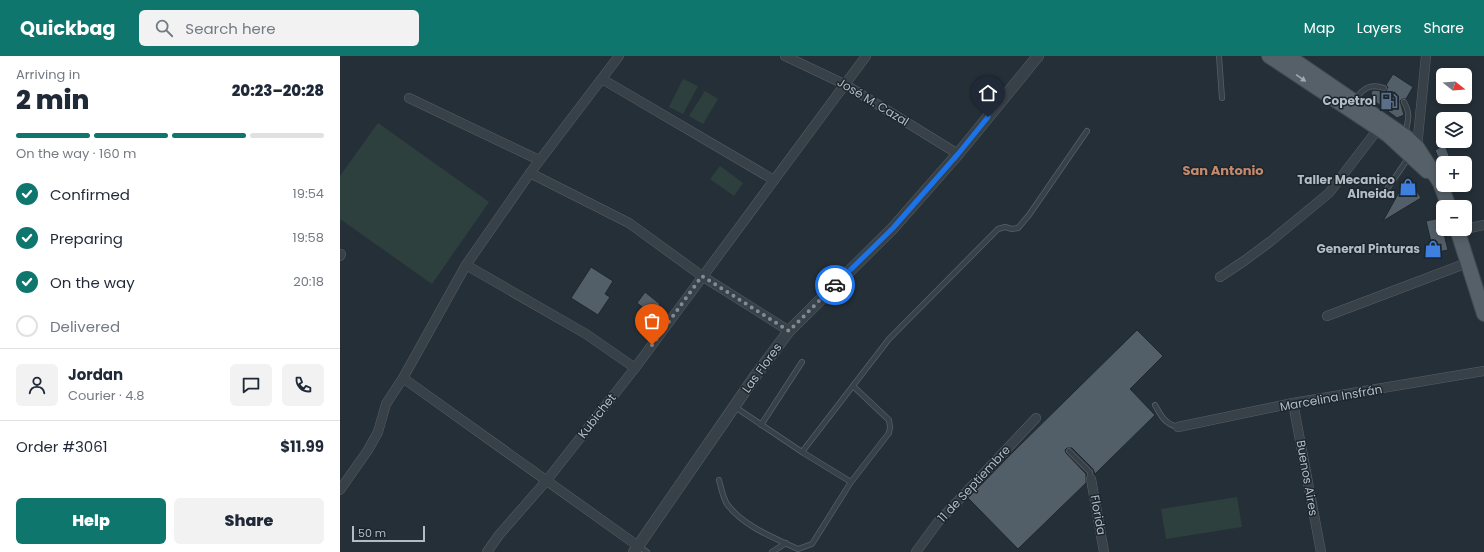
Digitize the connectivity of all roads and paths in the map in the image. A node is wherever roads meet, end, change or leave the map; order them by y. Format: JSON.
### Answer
{"nodes":[{"id":1,"x":619,"y":56,"type":"edge"},
{"id":2,"x":785,"y":56,"type":"edge"},
{"id":3,"x":866,"y":56,"type":"edge"},
{"id":4,"x":1038,"y":56,"type":"edge"},
{"id":5,"x":1219,"y":56,"type":"edge"},
{"id":6,"x":1269,"y":56,"type":"edge"},
{"id":7,"x":1288,"y":56,"type":"edge"},
{"id":8,"x":1426,"y":56,"type":"edge"},
{"id":9,"x":602,"y":79,"type":"junction"},
{"id":10,"x":846,"y":85,"type":"junction"},
{"id":11,"x":1384,"y":88,"type":"dead end"},
{"id":12,"x":409,"y":98,"type":"dead end"},
{"id":13,"x":1222,"y":98,"type":"dead end"},
{"id":14,"x":1354,"y":101,"type":"junction"},
{"id":15,"x":1404,"y":102,"type":"dead end"},
{"id":16,"x":1409,"y":119,"type":"junction"},
{"id":17,"x":1419,"y":124,"type":"junction"},
{"id":18,"x":1378,"y":129,"type":"junction"},
{"id":19,"x":1087,"y":131,"type":"dead end"},
{"id":20,"x":1405,"y":136,"type":"junction"},
{"id":21,"x":1414,"y":151,"type":"junction"},
{"id":22,"x":958,"y":154,"type":"junction"},
{"id":23,"x":539,"y":160,"type":"junction"},
{"id":24,"x":530,"y":173,"type":"junction"},
{"id":25,"x":774,"y":180,"type":"junction"},
{"id":26,"x":1385,"y":192,"type":"dead end"},
{"id":27,"x":1446,"y":200,"type":"edge"},
{"id":28,"x":1484,"y":224,"type":"edge"},
{"id":29,"x":1472,"y":226,"type":"edge"},
{"id":30,"x":1461,"y":236,"type":"edge"},
{"id":31,"x":1467,"y":263,"type":"junction"},
{"id":32,"x":466,"y":265,"type":"junction"},
{"id":33,"x":702,"y":276,"type":"junction"},
{"id":34,"x":1220,"y":276,"type":"dead end"},
{"id":35,"x":1484,"y":314,"type":"edge"},
{"id":36,"x":1327,"y":316,"type":"dead end"},
{"id":37,"x":789,"y":331,"type":"junction"},
{"id":38,"x":802,"y":362,"type":"dead end"},
{"id":39,"x":635,"y":368,"type":"junction"},
{"id":40,"x":1484,"y":371,"type":"edge"},
{"id":41,"x":403,"y":378,"type":"junction"},
{"id":42,"x":853,"y":386,"type":"junction"},
{"id":43,"x":1294,"y":404,"type":"junction"},
{"id":44,"x":1155,"y":405,"type":"dead end"},
{"id":45,"x":735,"y":407,"type":"junction"},
{"id":46,"x":1036,"y":418,"type":"dead end"},
{"id":47,"x":761,"y":425,"type":"junction"},
{"id":48,"x":1178,"y":427,"type":"joint"},
{"id":49,"x":1069,"y":451,"type":"dead end"},
{"id":50,"x":802,"y":452,"type":"junction"},
{"id":51,"x":1091,"y":479,"type":"joint"},
{"id":52,"x":547,"y":480,"type":"junction"},
{"id":53,"x":719,"y":480,"type":"dead end"},
{"id":54,"x":851,"y":482,"type":"junction"},
{"id":55,"x":340,"y":490,"type":"edge"},
{"id":56,"x":786,"y":543,"type":"junction"},
{"id":57,"x":640,"y":550,"type":"edge"},
{"id":58,"x":487,"y":552,"type":"edge"},
{"id":59,"x":772,"y":552,"type":"edge"},
{"id":60,"x":916,"y":552,"type":"edge"},
{"id":61,"x":1104,"y":552,"type":"edge"},
{"id":62,"x":1321,"y":552,"type":"edge"}],
"edges":[{"from":1,"to":9,"type":"street"},
{"from":2,"to":10,"type":"street","name":"José M. Cazal"},
{"from":3,"to":10,"type":"street","name":"Kubichet"},
{"from":4,"to":22,"type":"street","name":"Las Flores"},
{"from":5,"to":13,"type":"lane"},
{"from":6,"to":18,"type":"main road","one_way":true},
{"from":7,"to":14,"type":"main road"},
{"from":8,"to":17,"type":"street"},
{"from":9,"to":23,"type":"street"},
{"from":9,"to":25,"type":"street"},
{"from":10,"to":22,"type":"street","name":"José M. Cazal"},
{"from":10,"to":25,"type":"street","name":"Kubichet"},
{"from":11,"to":14,"type":"lane"},
{"from":12,"to":23,"type":"street"},
{"from":14,"to":20,"type":"main road"},
{"from":15,"to":16,"type":"lane"},
{"from":16,"to":17,"type":"lane"},
{"from":16,"to":20,"type":"lane"},
{"from":17,"to":21,"type":"street"},
{"from":18,"to":21,"type":"main road"},
{"from":18,"to":34,"type":"street"},
{"from":19,"to":42,"type":"lane"},
{"from":20,"to":21,"type":"main road"},
{"from":21,"to":26,"type":"lane"},
{"from":21,"to":27,"type":"main road"},
{"from":22,"to":37,"type":"street","name":"Las Flores"},
{"from":23,"to":24,"type":"street"},
{"from":24,"to":32,"type":"street"},
{"from":24,"to":33,"type":"street"},
{"from":25,"to":33,"type":"street","name":"Kubichet"},
{"from":28,"to":29,"type":"street"},
{"from":30,"to":31,"type":"main road"},
{"from":31,"to":35,"type":"main road"},
{"from":31,"to":36,"type":"street"},
{"from":32,"to":39,"type":"street"},
{"from":32,"to":41,"type":"street"},
{"from":33,"to":37,"type":"street"},
{"from":33,"to":39,"type":"street","name":"Kubichet"},
{"from":37,"to":45,"type":"street","name":"Las Flores"},
{"from":38,"to":47,"type":"lane"},
{"from":39,"to":52,"type":"street","name":"Kubichet"},
{"from":40,"to":43,"type":"street","name":"Marcelina Insfrán"},
{"from":41,"to":52,"type":"street"},
{"from":41,"to":55,"type":"street"},
{"from":42,"to":50,"type":"lane"},
{"from":42,"to":54,"type":"lane"},
{"from":43,"to":48,"type":"street","name":"Marcelina Insfrán"},
{"from":43,"to":62,"type":"street","name":"Buenos Aires"},
{"from":44,"to":48,"type":"lane"},
{"from":45,"to":47,"type":"lane"},
{"from":45,"to":57,"type":"street","name":"Las Flores"},
{"from":46,"to":60,"type":"street","name":"11 de Septiembre"},
{"from":47,"to":50,"type":"lane"},
{"from":49,"to":51,"type":"lane"},
{"from":50,"to":54,"type":"lane"},
{"from":51,"to":61,"type":"street","name":"Florida"},
{"from":52,"to":57,"type":"street"},
{"from":52,"to":58,"type":"street","name":"Kubichet"},
{"from":53,"to":56,"type":"lane"},
{"from":54,"to":56,"type":"lane"},
{"from":56,"to":59,"type":"lane"}]}
